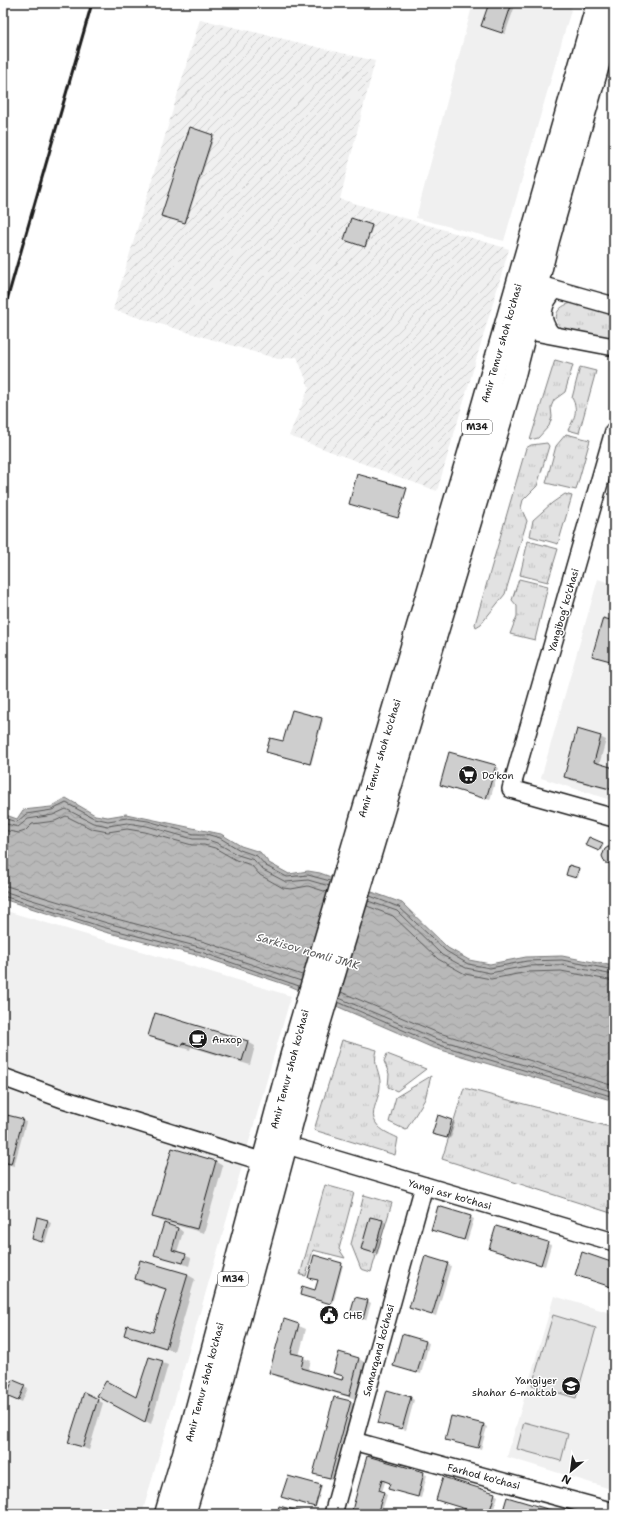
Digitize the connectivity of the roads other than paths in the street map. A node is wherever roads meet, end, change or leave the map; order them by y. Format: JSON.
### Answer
{"nodes":[{"id":1,"x":598,"y":3,"type":"edge"},
{"id":2,"x":614,"y":9,"type":"edge"},
{"id":3,"x":537,"y":284,"type":"junction"},
{"id":4,"x":614,"y":306,"type":"edge"},
{"id":5,"x":516,"y":328,"type":"junction"},
{"id":6,"x":551,"y":334,"type":"junction"},
{"id":7,"x":614,"y":347,"type":"edge"},
{"id":8,"x":614,"y":431,"type":"edge"},
{"id":9,"x":614,"y":818,"type":"edge"},
{"id":10,"x":304,"y":1045,"type":"junction"},
{"id":11,"x":3,"y":1077,"type":"edge"},
{"id":12,"x":287,"y":1145,"type":"junction"},
{"id":13,"x":264,"y":1162,"type":"junction"},
{"id":14,"x":424,"y":1186,"type":"junction"},
{"id":15,"x":614,"y":1242,"type":"edge"},
{"id":16,"x":353,"y":1441,"type":"junction"},
{"id":17,"x":614,"y":1512,"type":"edge"},
{"id":18,"x":166,"y":1514,"type":"edge"},
{"id":19,"x":184,"y":1514,"type":"edge"},
{"id":20,"x":333,"y":1514,"type":"edge"}],
"edges":[{"from":1,"to":3,"type":"highway","name":"Amir Temur shoh ko'chasi","number":"M34"},
{"from":2,"to":3,"type":"highway","name":"Amir Temur shoh ko'chasi","number":"M34"},
{"from":3,"to":4,"type":"street"},
{"from":3,"to":5,"type":"highway","name":"Amir Temur shoh ko'chasi","number":"M34"},
{"from":3,"to":6,"type":"street"},
{"from":5,"to":6,"type":"street"},
{"from":5,"to":10,"type":"highway","name":"Amir Temur shoh ko'chasi","number":"M34"},
{"from":6,"to":7,"type":"street"},
{"from":8,"to":9,"type":"street","name":"Yangibog‘ ko'chasi"},
{"from":10,"to":12,"type":"highway","name":"Amir Temur shoh ko'chasi","number":"M34"},
{"from":10,"to":13,"type":"highway","name":"Amir Temur shoh ko'chasi","number":"M34"},
{"from":11,"to":13,"type":"street"},
{"from":12,"to":14,"type":"street","name":"Yangi asr ko'chasi"},
{"from":12,"to":19,"type":"highway","name":"Amir Temur shoh ko'chasi","number":"M34"},
{"from":13,"to":18,"type":"highway","name":"Amir Temur shoh ko'chasi","number":"M34"},
{"from":14,"to":15,"type":"street","name":"Yangi asr ko'chasi"},
{"from":14,"to":16,"type":"street","name":"Samarqand ko‘chasi"},
{"from":16,"to":17,"type":"street","name":"Farhod ko'chasi"},
{"from":16,"to":20,"type":"street","name":"Samarqand ko‘chasi"}]}
